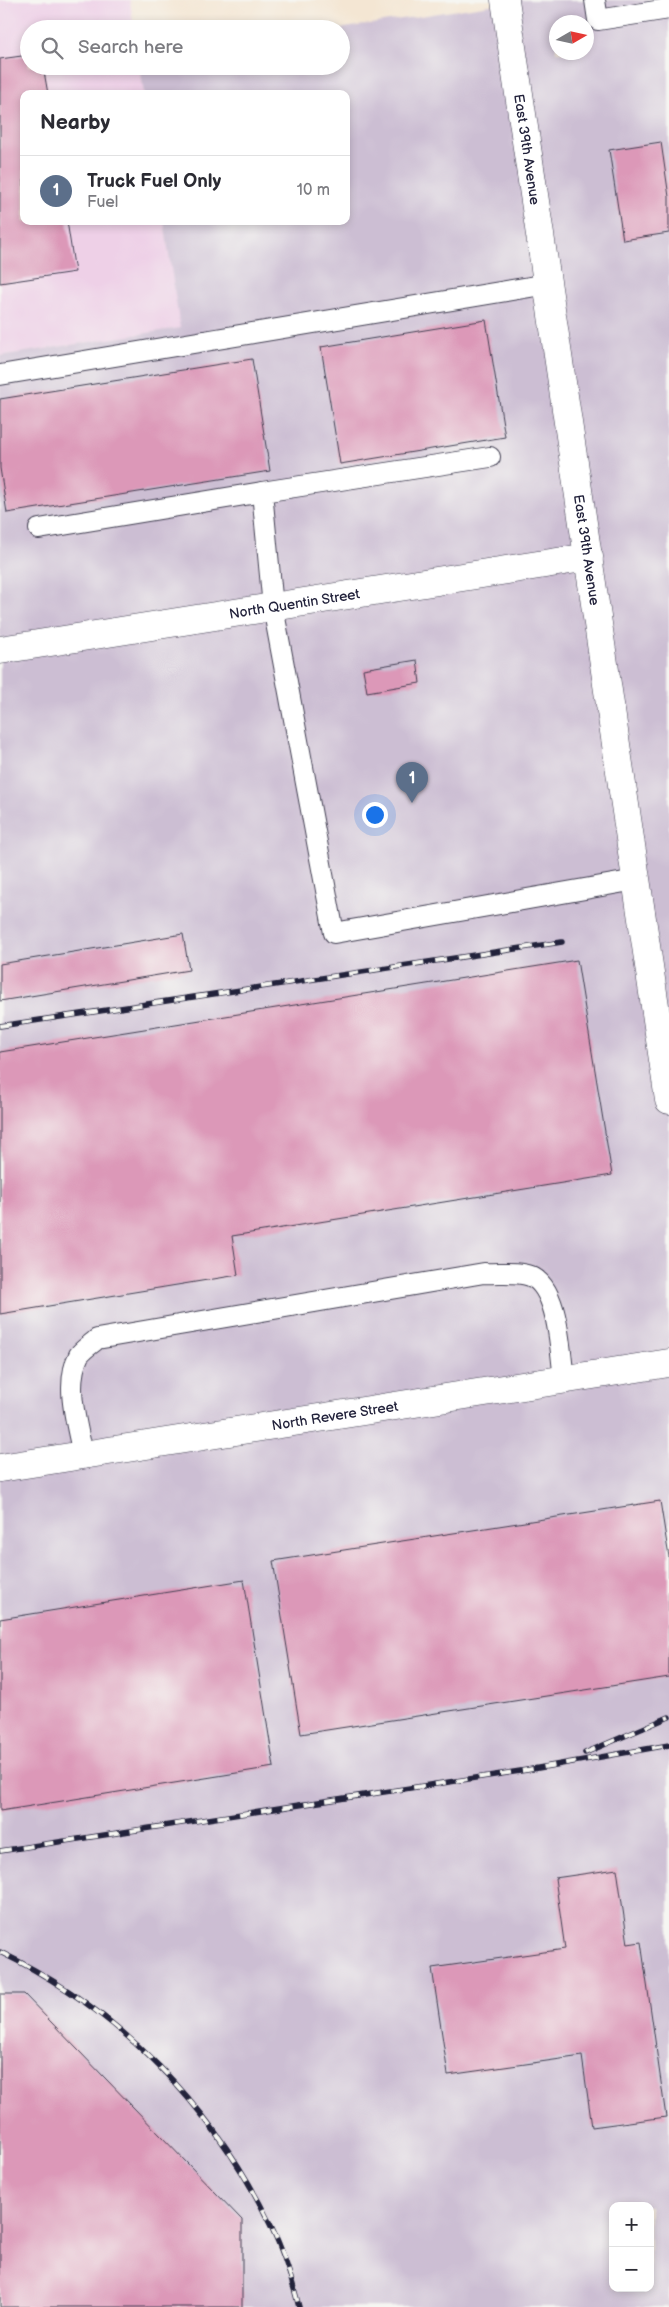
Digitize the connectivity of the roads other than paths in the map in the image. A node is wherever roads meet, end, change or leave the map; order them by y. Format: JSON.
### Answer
{"nodes":[{"id":1,"x":505,"y":0,"type":"edge"},
{"id":2,"x":595,"y":0,"type":"edge"},
{"id":3,"x":669,"y":9,"type":"edge"},
{"id":4,"x":548,"y":284,"type":"junction"},
{"id":5,"x":0,"y":374,"type":"edge"},
{"id":6,"x":490,"y":457,"type":"dead end"},
{"id":7,"x":262,"y":492,"type":"junction"},
{"id":8,"x":39,"y":529,"type":"dead end"},
{"id":9,"x":589,"y":557,"type":"junction"},
{"id":10,"x":273,"y":607,"type":"junction"},
{"id":11,"x":0,"y":650,"type":"edge"},
{"id":12,"x":636,"y":880,"type":"junction"},
{"id":13,"x":669,"y":1100,"type":"edge"},
{"id":14,"x":669,"y":1363,"type":"edge"},
{"id":15,"x":564,"y":1379,"type":"junction"},
{"id":16,"x":82,"y":1455,"type":"junction"},
{"id":17,"x":0,"y":1468,"type":"edge"}],
"edges":[{"from":1,"to":4,"type":"street","name":"East 39th Avenue"},
{"from":2,"to":3,"type":"lane"},
{"from":4,"to":5,"type":"lane"},
{"from":4,"to":9,"type":"street","name":"East 39th Avenue"},
{"from":6,"to":7,"type":"lane"},
{"from":7,"to":8,"type":"lane"},
{"from":7,"to":10,"type":"lane"},
{"from":9,"to":10,"type":"street","name":"North Quentin Street"},
{"from":9,"to":12,"type":"street","name":"East 39th Avenue"},
{"from":10,"to":11,"type":"street","name":"North Quentin Street"},
{"from":10,"to":12,"type":"lane"},
{"from":12,"to":13,"type":"street","name":"East 39th Avenue"},
{"from":14,"to":15,"type":"street","name":"North Revere Street"},
{"from":15,"to":16,"type":"street","name":"North Revere Street"},
{"from":15,"to":16,"type":"lane"},
{"from":16,"to":17,"type":"street","name":"North Revere Street"}]}
